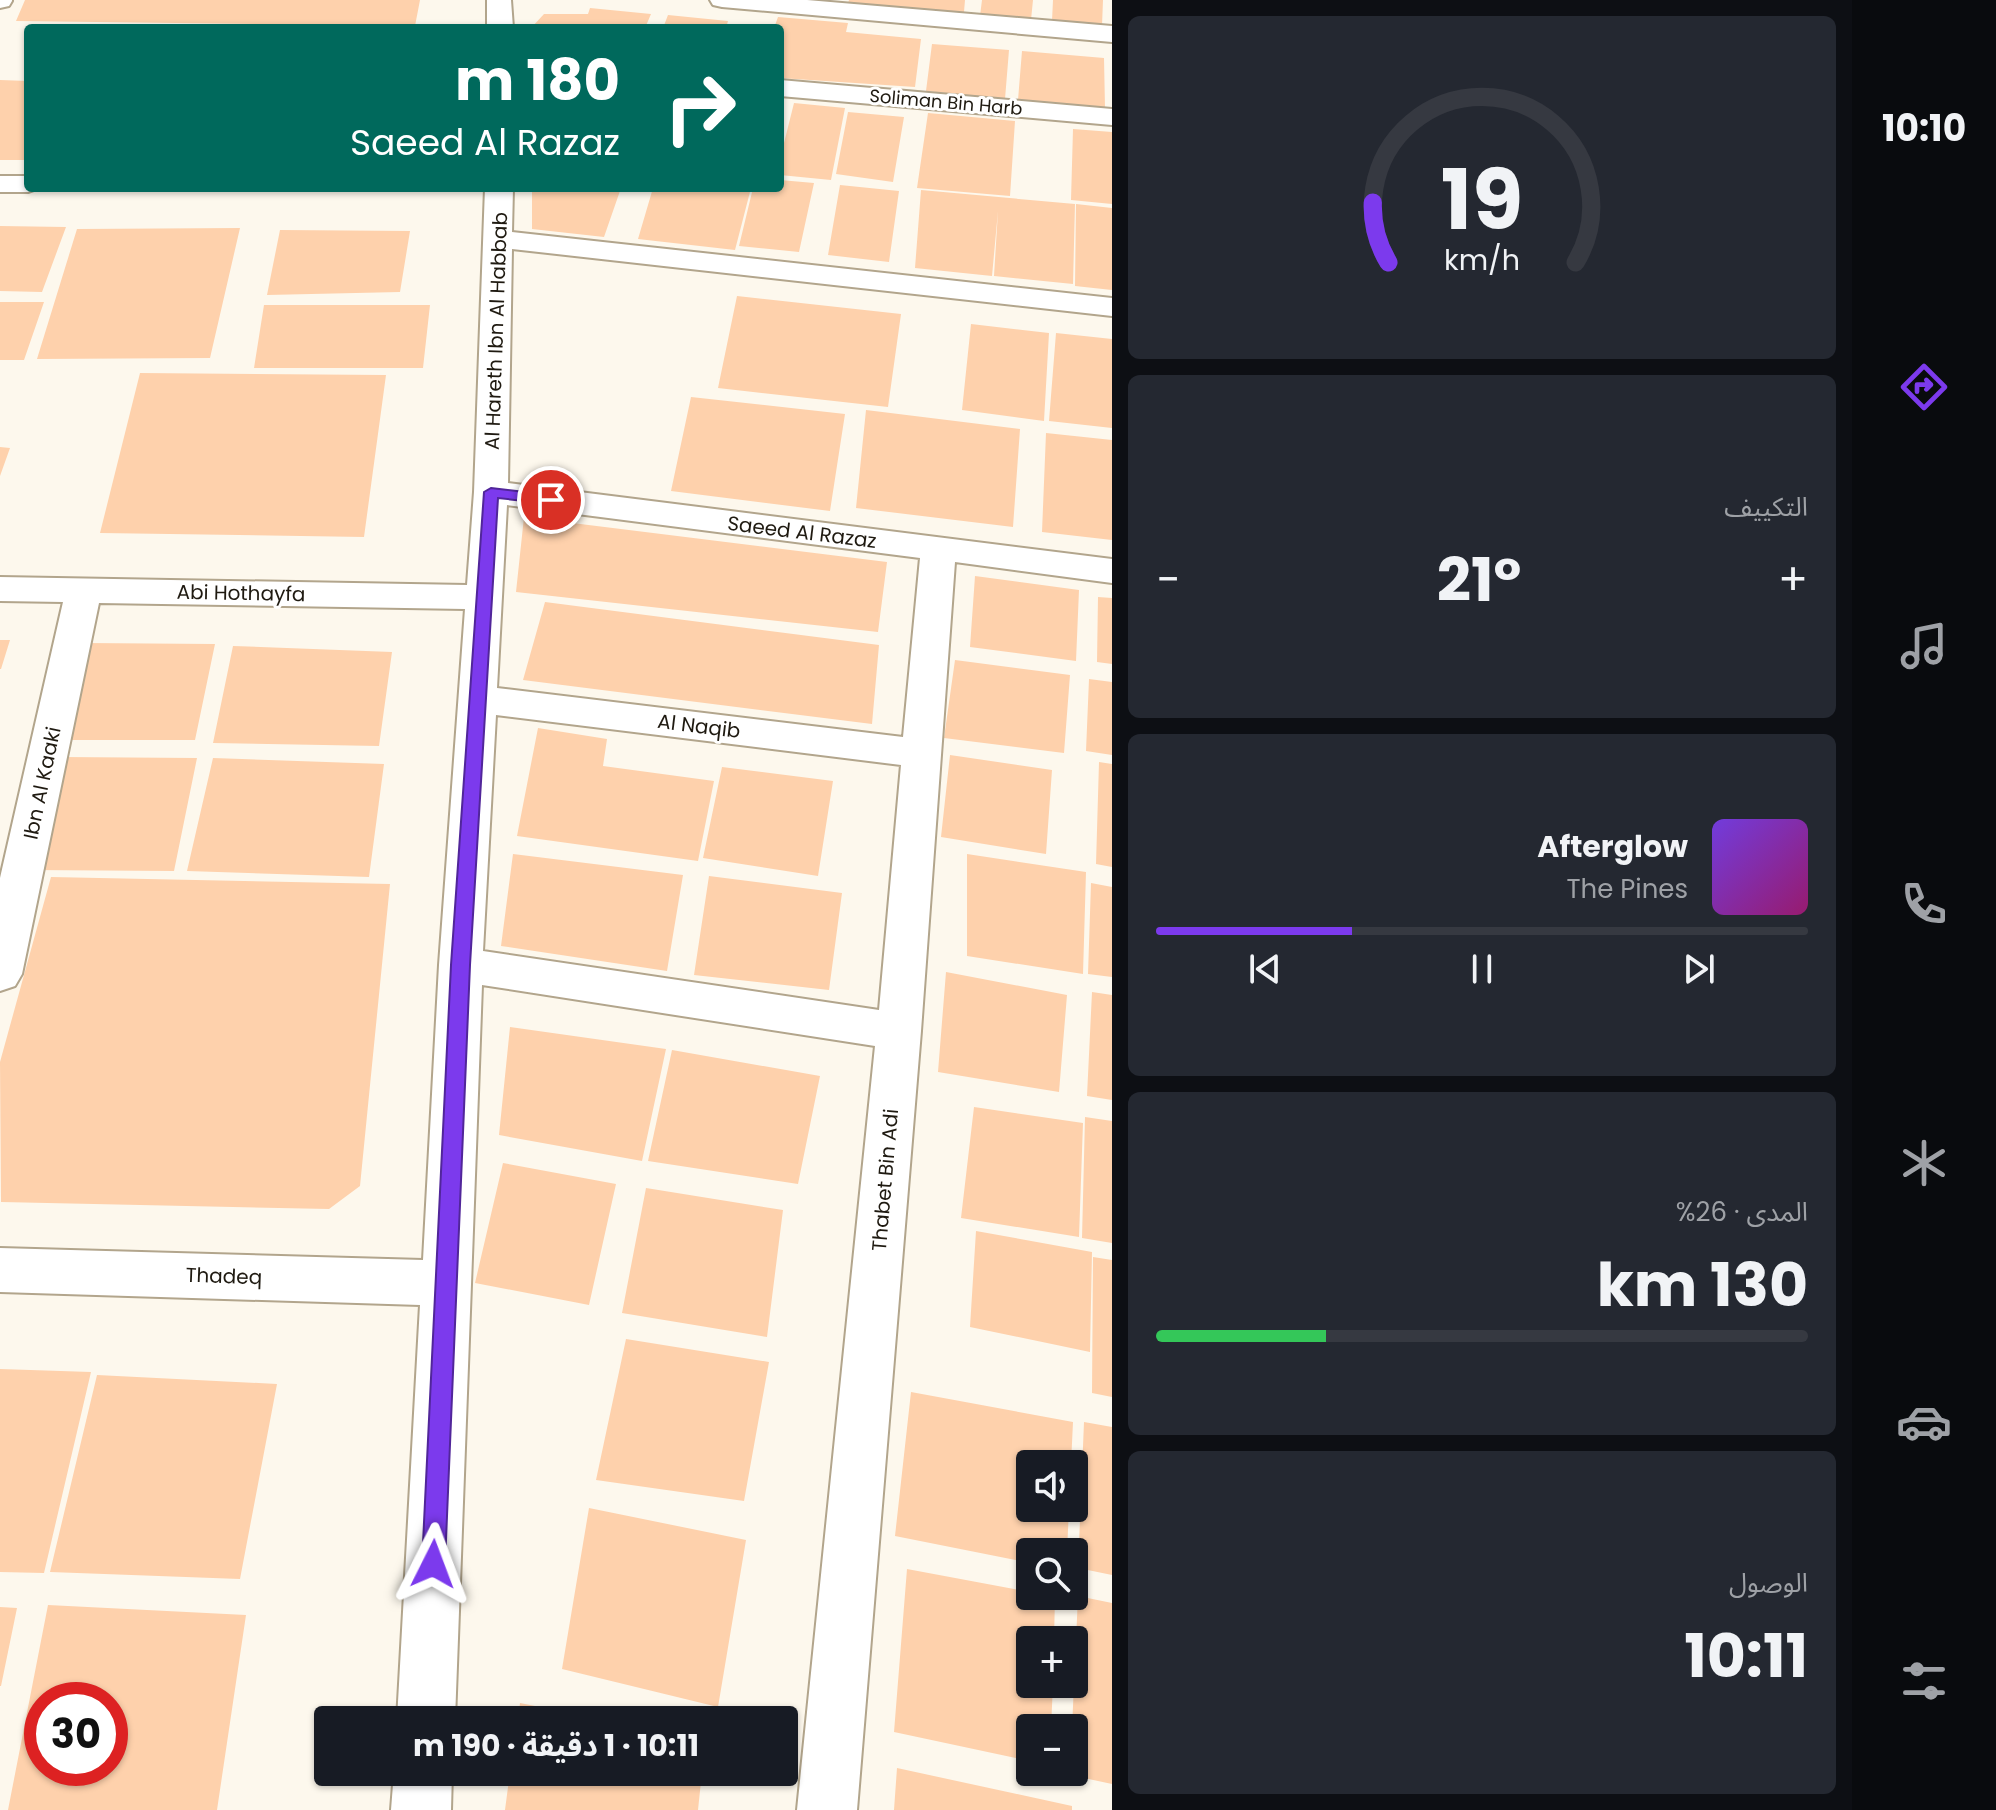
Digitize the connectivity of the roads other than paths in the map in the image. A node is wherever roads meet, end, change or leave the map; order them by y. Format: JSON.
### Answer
{"nodes":[{"id":1,"x":499,"y":0,"type":"edge"},
{"id":2,"x":722,"y":0,"type":"edge"},
{"id":3,"x":500,"y":24,"type":"edge"},
{"id":4,"x":1112,"y":34,"type":"edge"},
{"id":5,"x":784,"y":88,"type":"edge"},
{"id":6,"x":1112,"y":117,"type":"edge"},
{"id":7,"x":0,"y":184,"type":"edge"},
{"id":8,"x":24,"y":184,"type":"edge"},
{"id":9,"x":499,"y":192,"type":"edge"},
{"id":10,"x":499,"y":239,"type":"junction"},
{"id":11,"x":1112,"y":307,"type":"edge"},
{"id":12,"x":491,"y":492,"type":"junction"},
{"id":13,"x":938,"y":549,"type":"junction"},
{"id":14,"x":1112,"y":571,"type":"edge"},
{"id":15,"x":0,"y":589,"type":"edge"},
{"id":16,"x":83,"y":591,"type":"junction"},
{"id":17,"x":482,"y":597,"type":"junction"},
{"id":18,"x":476,"y":699,"type":"junction"},
{"id":19,"x":921,"y":753,"type":"junction"},
{"id":20,"x":461,"y":965,"type":"junction"},
{"id":21,"x":0,"y":974,"type":"edge"},
{"id":22,"x":899,"y":1031,"type":"junction"},
{"id":23,"x":0,"y":1270,"type":"edge"},
{"id":24,"x":447,"y":1283,"type":"junction"},
{"id":25,"x":427,"y":1706,"type":"edge"},
{"id":26,"x":422,"y":1786,"type":"edge"},
{"id":27,"x":421,"y":1810,"type":"edge"},
{"id":28,"x":827,"y":1810,"type":"edge"}],
"edges":[{"from":1,"to":3,"type":"street"},
{"from":2,"to":4,"type":"street"},
{"from":5,"to":6,"type":"street","name":"Soliman Bin Harb"},
{"from":7,"to":8,"type":"street"},
{"from":9,"to":10,"type":"street","name":"Al Hareth Ibn Al Habbab"},
{"from":10,"to":11,"type":"street"},
{"from":10,"to":12,"type":"street","name":"Al Hareth Ibn Al Habbab"},
{"from":12,"to":13,"type":"street","name":"Saeed Al Razaz"},
{"from":12,"to":17,"type":"street","name":"Al Hareth Ibn Al Habbab"},
{"from":13,"to":14,"type":"street","name":"Saeed Al Razaz"},
{"from":13,"to":19,"type":"street","name":"Thabet Bin Adi"},
{"from":15,"to":16,"type":"street","name":"Abi Hothayfa"},
{"from":16,"to":17,"type":"street","name":"Abi Hothayfa"},
{"from":16,"to":21,"type":"street","name":"Ibn Al Kaaki"},
{"from":17,"to":18,"type":"street","name":"Al Hareth Ibn Al Habbab"},
{"from":18,"to":19,"type":"street","name":"Al Naqib"},
{"from":18,"to":20,"type":"street","name":"Al Hareth Ibn Al Habbab"},
{"from":19,"to":22,"type":"street","name":"Thabet Bin Adi"},
{"from":20,"to":22,"type":"street"},
{"from":20,"to":24,"type":"street","name":"Al Hareth Ibn Al Habbab"},
{"from":22,"to":28,"type":"street","name":"Thabet Bin Adi"},
{"from":23,"to":24,"type":"street","name":"Thadeq"},
{"from":24,"to":25,"type":"street","name":"Al Hareth Ibn Al Habbab"},
{"from":26,"to":27,"type":"street"}]}
